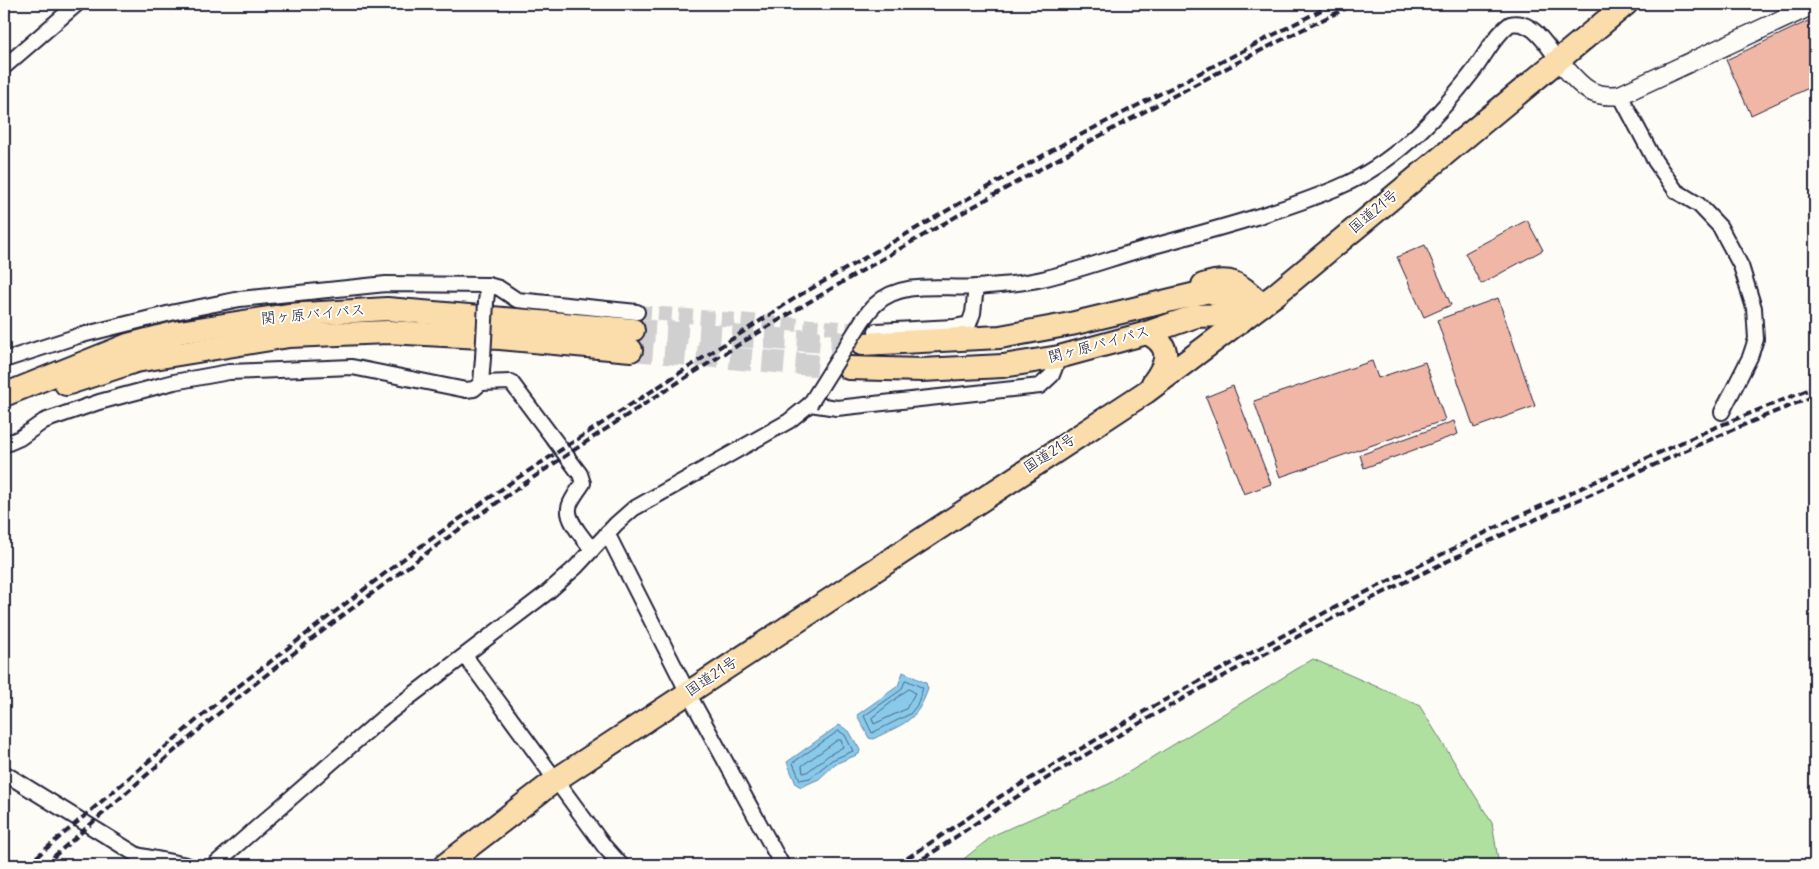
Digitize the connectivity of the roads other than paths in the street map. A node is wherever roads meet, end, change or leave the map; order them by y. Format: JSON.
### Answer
{"nodes":[{"id":1,"x":76,"y":4,"type":"edge"},
{"id":2,"x":1626,"y":4,"type":"edge"},
{"id":3,"x":1815,"y":4,"type":"edge"},
{"id":4,"x":1558,"y":60,"type":"junction"},
{"id":5,"x":4,"y":67,"type":"edge"},
{"id":6,"x":1620,"y":95,"type":"junction"},
{"id":7,"x":488,"y":285,"type":"junction"},
{"id":8,"x":976,"y":288,"type":"junction"},
{"id":9,"x":1153,"y":303,"type":"junction"},
{"id":10,"x":1262,"y":304,"type":"junction"},
{"id":11,"x":1241,"y":321,"type":"junction"},
{"id":12,"x":177,"y":322,"type":"junction"},
{"id":13,"x":634,"y":331,"type":"junction"},
{"id":14,"x":1147,"y":333,"type":"junction"},
{"id":15,"x":869,"y":338,"type":"joint"},
{"id":16,"x":1059,"y":357,"type":"junction"},
{"id":17,"x":4,"y":360,"type":"edge"},
{"id":18,"x":849,"y":368,"type":"tunnel mouth"},
{"id":19,"x":481,"y":383,"type":"junction"},
{"id":20,"x":1146,"y":392,"type":"junction"},
{"id":21,"x":4,"y":395,"type":"edge"},
{"id":22,"x":810,"y":404,"type":"junction"},
{"id":23,"x":4,"y":410,"type":"edge"},
{"id":24,"x":1722,"y":412,"type":"dead end"},
{"id":25,"x":4,"y":445,"type":"edge"},
{"id":26,"x":607,"y":533,"type":"junction"},
{"id":27,"x":592,"y":550,"type":"junction"},
{"id":28,"x":465,"y":656,"type":"junction"},
{"id":29,"x":688,"y":692,"type":"junction"},
{"id":30,"x":4,"y":772,"type":"edge"},
{"id":31,"x":557,"y":779,"type":"junction"},
{"id":32,"x":187,"y":865,"type":"edge"},
{"id":33,"x":214,"y":865,"type":"edge"},
{"id":34,"x":445,"y":865,"type":"edge"},
{"id":35,"x":621,"y":865,"type":"edge"},
{"id":36,"x":782,"y":865,"type":"edge"}],
"edges":[{"from":1,"to":5,"type":"street"},
{"from":2,"to":4,"type":"highway","name":"国道21号"},
{"from":3,"to":6,"type":"street"},
{"from":4,"to":6,"type":"street"},
{"from":4,"to":8,"type":"street"},
{"from":4,"to":10,"type":"highway","name":"国道21号"},
{"from":6,"to":24,"type":"street"},
{"from":7,"to":12,"type":"street"},
{"from":7,"to":13,"type":"street"},
{"from":7,"to":19,"type":"street","bridge":true},
{"from":8,"to":15,"type":"street"},
{"from":8,"to":22,"type":"street","bridge":true},
{"from":9,"to":10,"type":"highway","name":"関ヶ原バイパス"},
{"from":9,"to":11,"type":"highway","name":"関ヶ原バイパス"},
{"from":9,"to":15,"type":"highway","name":"関ヶ原バイパス"},
{"from":10,"to":11,"type":"highway","name":"国道21号"},
{"from":11,"to":14,"type":"highway","name":"関ヶ原バイパス"},
{"from":11,"to":20,"type":"highway","name":"国道21号"},
{"from":12,"to":13,"type":"highway","name":"関ヶ原バイパス"},
{"from":12,"to":17,"type":"street"},
{"from":12,"to":21,"type":"highway","name":"関ヶ原バイパス"},
{"from":13,"to":23,"type":"highway","name":"関ヶ原バイパス"},
{"from":14,"to":16,"type":"highway","name":"関ヶ原バイパス"},
{"from":14,"to":20,"type":"highway"},
{"from":16,"to":18,"type":"highway","name":"関ヶ原バイパス"},
{"from":16,"to":22,"type":"street"},
{"from":19,"to":25,"type":"street"},
{"from":19,"to":27,"type":"street"},
{"from":20,"to":29,"type":"highway","name":"国道21号"},
{"from":22,"to":26,"type":"street"},
{"from":26,"to":27,"type":"street"},
{"from":26,"to":29,"type":"street"},
{"from":27,"to":28,"type":"street"},
{"from":28,"to":31,"type":"street"},
{"from":28,"to":33,"type":"street"},
{"from":29,"to":31,"type":"highway","name":"国道21号"},
{"from":29,"to":36,"type":"street"},
{"from":30,"to":32,"type":"street"},
{"from":31,"to":34,"type":"highway","name":"国道21号"},
{"from":31,"to":35,"type":"street"}]}
